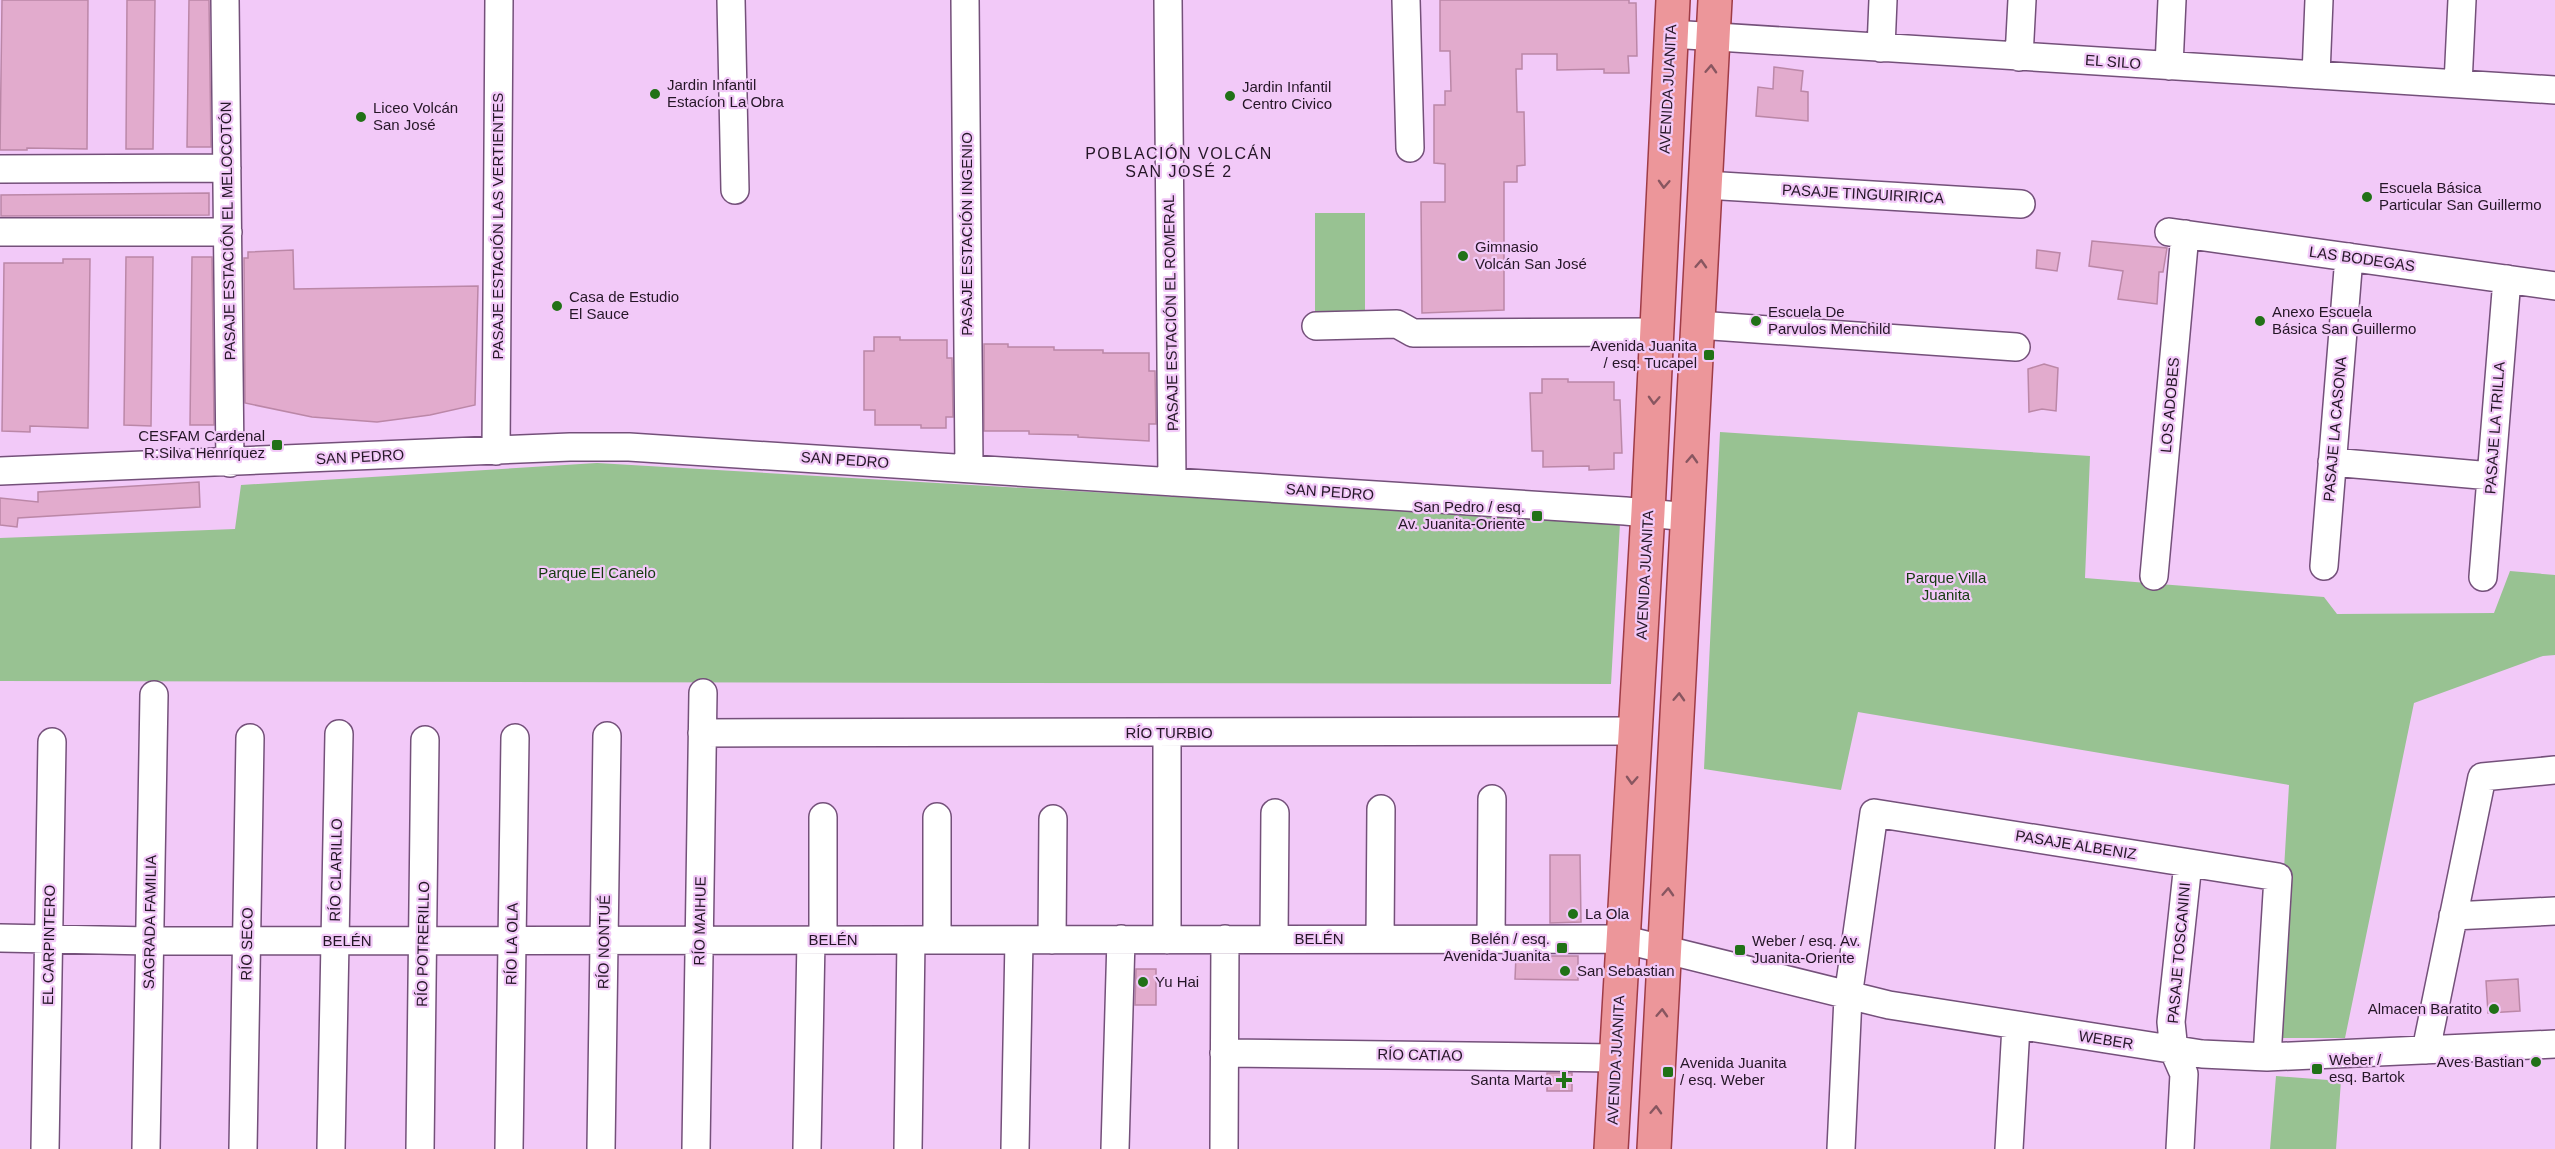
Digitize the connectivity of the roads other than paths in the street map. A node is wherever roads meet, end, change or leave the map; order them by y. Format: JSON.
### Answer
{"nodes":[{"id":1,"x":225,"y":0,"type":"edge"},
{"id":2,"x":499,"y":0,"type":"edge"},
{"id":3,"x":731,"y":0,"type":"edge"},
{"id":4,"x":965,"y":0,"type":"edge"},
{"id":5,"x":1168,"y":0,"type":"edge"},
{"id":6,"x":1406,"y":0,"type":"edge"},
{"id":7,"x":1673,"y":0,"type":"edge"},
{"id":8,"x":1715,"y":0,"type":"edge"},
{"id":9,"x":1883,"y":0,"type":"edge"},
{"id":10,"x":2022,"y":0,"type":"edge"},
{"id":11,"x":2172,"y":0,"type":"edge"},
{"id":12,"x":2319,"y":0,"type":"edge"},
{"id":13,"x":2462,"y":0,"type":"edge"},
{"id":14,"x":1671,"y":34,"type":"junction"},
{"id":15,"x":1713,"y":37,"type":"junction"},
{"id":16,"x":1881,"y":48,"type":"junction"},
{"id":17,"x":2019,"y":57,"type":"junction"},
{"id":18,"x":2169,"y":66,"type":"junction"},
{"id":19,"x":2316,"y":75,"type":"junction"},
{"id":20,"x":2458,"y":84,"type":"junction"},
{"id":21,"x":2555,"y":90,"type":"edge"},
{"id":22,"x":1410,"y":148,"type":"dead end"},
{"id":23,"x":227,"y":168,"type":"junction"},
{"id":24,"x":0,"y":169,"type":"edge"},
{"id":25,"x":1706,"y":184,"type":"junction"},
{"id":26,"x":735,"y":190,"type":"dead end"},
{"id":27,"x":2021,"y":204,"type":"dead end"},
{"id":28,"x":0,"y":232,"type":"edge"},
{"id":29,"x":228,"y":232,"type":"junction"},
{"id":30,"x":2177,"y":233,"type":"joint"},
{"id":31,"x":2349,"y":257,"type":"junction"},
{"id":32,"x":2506,"y":279,"type":"junction"},
{"id":33,"x":2555,"y":286,"type":"edge"},
{"id":34,"x":1698,"y":325,"type":"junction"},
{"id":35,"x":1316,"y":326,"type":"dead end"},
{"id":36,"x":1657,"y":332,"type":"junction"},
{"id":37,"x":2016,"y":347,"type":"dead end"},
{"id":38,"x":496,"y":451,"type":"junction"},
{"id":39,"x":2332,"y":462,"type":"junction"},
{"id":40,"x":230,"y":463,"type":"junction"},
{"id":41,"x":969,"y":468,"type":"junction"},
{"id":42,"x":0,"y":471,"type":"edge"},
{"id":43,"x":2491,"y":476,"type":"junction"},
{"id":44,"x":1172,"y":482,"type":"junction"},
{"id":45,"x":1648,"y":512,"type":"junction"},
{"id":46,"x":1689,"y":517,"type":"junction"},
{"id":47,"x":2324,"y":566,"type":"dead end"},
{"id":48,"x":2154,"y":576,"type":"dead end"},
{"id":49,"x":2483,"y":577,"type":"dead end"},
{"id":50,"x":703,"y":693,"type":"dead end"},
{"id":51,"x":154,"y":695,"type":"dead end"},
{"id":52,"x":1635,"y":731,"type":"junction"},
{"id":53,"x":702,"y":733,"type":"junction"},
{"id":54,"x":1167,"y":733,"type":"junction"},
{"id":55,"x":339,"y":734,"type":"dead end"},
{"id":56,"x":607,"y":736,"type":"dead end"},
{"id":57,"x":250,"y":738,"type":"dead end"},
{"id":58,"x":515,"y":738,"type":"dead end"},
{"id":59,"x":425,"y":740,"type":"dead end"},
{"id":60,"x":52,"y":742,"type":"dead end"},
{"id":61,"x":2555,"y":770,"type":"edge"},
{"id":62,"x":1492,"y":799,"type":"dead end"},
{"id":63,"x":1381,"y":809,"type":"dead end"},
{"id":64,"x":1275,"y":813,"type":"dead end"},
{"id":65,"x":823,"y":817,"type":"dead end"},
{"id":66,"x":937,"y":817,"type":"dead end"},
{"id":67,"x":1053,"y":819,"type":"dead end"},
{"id":68,"x":2188,"y":863,"type":"junction"},
{"id":69,"x":2555,"y":911,"type":"edge"},
{"id":70,"x":2453,"y":916,"type":"junction"},
{"id":71,"x":0,"y":938,"type":"edge"},
{"id":72,"x":49,"y":939,"type":"junction"},
{"id":73,"x":1052,"y":939,"type":"junction"},
{"id":74,"x":1121,"y":939,"type":"junction"},
{"id":75,"x":1225,"y":939,"type":"junction"},
{"id":76,"x":1274,"y":939,"type":"junction"},
{"id":77,"x":1380,"y":939,"type":"junction"},
{"id":78,"x":1491,"y":939,"type":"junction"},
{"id":79,"x":1622,"y":939,"type":"junction"},
{"id":80,"x":512,"y":940,"type":"junction"},
{"id":81,"x":604,"y":940,"type":"junction"},
{"id":82,"x":699,"y":940,"type":"junction"},
{"id":83,"x":817,"y":940,"type":"junction"},
{"id":84,"x":924,"y":940,"type":"junction"},
{"id":85,"x":1019,"y":940,"type":"junction"},
{"id":86,"x":1167,"y":940,"type":"junction"},
{"id":87,"x":150,"y":941,"type":"junction"},
{"id":88,"x":247,"y":941,"type":"junction"},
{"id":89,"x":335,"y":941,"type":"junction"},
{"id":90,"x":423,"y":941,"type":"junction"},
{"id":91,"x":1665,"y":950,"type":"junction"},
{"id":92,"x":1848,"y":997,"type":"junction"},
{"id":93,"x":2016,"y":1026,"type":"junction"},
{"id":94,"x":2555,"y":1044,"type":"edge"},
{"id":95,"x":2426,"y":1050,"type":"junction"},
{"id":96,"x":2174,"y":1051,"type":"junction"},
{"id":97,"x":1224,"y":1053,"type":"junction"},
{"id":98,"x":2267,"y":1057,"type":"junction"},
{"id":99,"x":1615,"y":1058,"type":"junction"},
{"id":100,"x":45,"y":1149,"type":"edge"},
{"id":101,"x":146,"y":1149,"type":"edge"},
{"id":102,"x":243,"y":1149,"type":"edge"},
{"id":103,"x":331,"y":1149,"type":"edge"},
{"id":104,"x":420,"y":1149,"type":"edge"},
{"id":105,"x":509,"y":1149,"type":"edge"},
{"id":106,"x":601,"y":1149,"type":"edge"},
{"id":107,"x":696,"y":1149,"type":"edge"},
{"id":108,"x":807,"y":1149,"type":"edge"},
{"id":109,"x":908,"y":1149,"type":"edge"},
{"id":110,"x":1015,"y":1149,"type":"edge"},
{"id":111,"x":1115,"y":1149,"type":"edge"},
{"id":112,"x":1224,"y":1149,"type":"edge"},
{"id":113,"x":1611,"y":1149,"type":"edge"},
{"id":114,"x":1654,"y":1149,"type":"edge"},
{"id":115,"x":1841,"y":1149,"type":"edge"},
{"id":116,"x":2009,"y":1149,"type":"edge"},
{"id":117,"x":2180,"y":1149,"type":"edge"}],
"edges":[{"from":1,"to":23,"type":"street","name":"PASAJE ESTACIÓN EL MELOCOTÓN"},
{"from":2,"to":38,"type":"street","name":"PASAJE ESTACIÓN LAS VERTIENTES"},
{"from":3,"to":26,"type":"street"},
{"from":4,"to":41,"type":"street","name":"PASAJE ESTACIÓN INGENIO"},
{"from":5,"to":44,"type":"street","name":"PASAJE ESTACIÓN EL ROMERAL"},
{"from":6,"to":22,"type":"street"},
{"from":7,"to":14,"type":"main road","name":"AVENIDA JUANITA"},
{"from":8,"to":15,"type":"main road"},
{"from":9,"to":16,"type":"street"},
{"from":10,"to":17,"type":"street"},
{"from":11,"to":18,"type":"street"},
{"from":12,"to":19,"type":"street"},
{"from":13,"to":20,"type":"street"},
{"from":14,"to":15,"type":"street","name":"EL SILO"},
{"from":14,"to":36,"type":"main road","name":"AVENIDA JUANITA","one_way":true},
{"from":15,"to":16,"type":"street","name":"EL SILO"},
{"from":25,"to":15,"type":"main road","one_way":true},
{"from":16,"to":17,"type":"street","name":"EL SILO"},
{"from":17,"to":18,"type":"street","name":"EL SILO"},
{"from":18,"to":19,"type":"street","name":"EL SILO"},
{"from":19,"to":20,"type":"street","name":"EL SILO"},
{"from":20,"to":21,"type":"street","name":"EL SILO"},
{"from":23,"to":24,"type":"street"},
{"from":23,"to":29,"type":"street","name":"PASAJE ESTACIÓN EL MELOCOTÓN"},
{"from":25,"to":27,"type":"street","name":"PASAJE TINGUIRIRICA"},
{"from":34,"to":25,"type":"main road","one_way":true},
{"from":28,"to":29,"type":"street"},
{"from":29,"to":40,"type":"street","name":"PASAJE ESTACIÓN EL MELOCOTÓN"},
{"from":30,"to":31,"type":"street","name":"LAS BODEGAS"},
{"from":30,"to":48,"type":"street","name":"LOS ADOBES"},
{"from":31,"to":32,"type":"street","name":"LAS BODEGAS"},
{"from":31,"to":39,"type":"street","name":"PASAJE LA CASONA"},
{"from":32,"to":33,"type":"street","name":"LAS BODEGAS"},
{"from":32,"to":43,"type":"street","name":"PASAJE LA TRILLA"},
{"from":34,"to":37,"type":"street"},
{"from":46,"to":34,"type":"main road","one_way":true},
{"from":35,"to":36,"type":"street"},
{"from":36,"to":45,"type":"main road","name":"AVENIDA JUANITA","one_way":true},
{"from":38,"to":40,"type":"street","name":"SAN PEDRO"},
{"from":38,"to":41,"type":"street","name":"SAN PEDRO"},
{"from":39,"to":43,"type":"street"},
{"from":39,"to":47,"type":"street","name":"PASAJE LA CASONA"},
{"from":40,"to":42,"type":"street","name":"SAN PEDRO"},
{"from":41,"to":44,"type":"street","name":"SAN PEDRO"},
{"from":43,"to":49,"type":"street","name":"PASAJE LA TRILLA"},
{"from":44,"to":45,"type":"street","name":"SAN PEDRO"},
{"from":45,"to":46,"type":"street","name":"SAN PEDRO"},
{"from":45,"to":52,"type":"main road","name":"AVENIDA JUANITA"},
{"from":91,"to":46,"type":"main road","one_way":true},
{"from":50,"to":53,"type":"street","name":"RÍO MAIHUE"},
{"from":51,"to":87,"type":"street","name":"SAGRADA FAMILIA"},
{"from":52,"to":54,"type":"street","name":"RÍO TURBIO"},
{"from":52,"to":79,"type":"main road","name":"AVENIDA JUANITA","one_way":true},
{"from":53,"to":54,"type":"street","name":"RÍO TURBIO"},
{"from":53,"to":82,"type":"street","name":"RÍO MAIHUE"},
{"from":54,"to":86,"type":"street"},
{"from":55,"to":89,"type":"street","name":"RÍO CLARILLO"},
{"from":56,"to":81,"type":"street","name":"RÍO NONTUÉ"},
{"from":57,"to":88,"type":"street","name":"RÍO SECO"},
{"from":58,"to":80,"type":"street","name":"RÍO LA OLA"},
{"from":59,"to":90,"type":"street","name":"RÍO POTRERILLO"},
{"from":60,"to":72,"type":"street","name":"EL CARPINTERO"},
{"from":61,"to":70,"type":"street"},
{"from":62,"to":78,"type":"street"},
{"from":63,"to":77,"type":"street"},
{"from":64,"to":76,"type":"street"},
{"from":65,"to":83,"type":"street"},
{"from":66,"to":84,"type":"street"},
{"from":67,"to":73,"type":"street"},
{"from":68,"to":92,"type":"street","name":"PASAJE ALBENIZ"},
{"from":68,"to":96,"type":"street","name":"PASAJE TOSCANINI"},
{"from":68,"to":98,"type":"street","name":"PASAJE ALBENIZ"},
{"from":69,"to":70,"type":"street"},
{"from":70,"to":95,"type":"street"},
{"from":71,"to":72,"type":"street","name":"BELÉN"},
{"from":72,"to":87,"type":"street","name":"BELÉN"},
{"from":72,"to":100,"type":"street","name":"EL CARPINTERO"},
{"from":73,"to":74,"type":"street","name":"BELÉN"},
{"from":73,"to":85,"type":"street","name":"BELÉN"},
{"from":74,"to":86,"type":"street","name":"BELÉN"},
{"from":74,"to":111,"type":"street"},
{"from":75,"to":76,"type":"street","name":"BELÉN"},
{"from":75,"to":86,"type":"street","name":"BELÉN"},
{"from":75,"to":97,"type":"street"},
{"from":76,"to":77,"type":"street","name":"BELÉN"},
{"from":77,"to":78,"type":"street","name":"BELÉN"},
{"from":78,"to":79,"type":"street","name":"BELÉN"},
{"from":79,"to":91,"type":"street","name":"BELÉN"},
{"from":79,"to":99,"type":"main road","name":"AVENIDA JUANITA"},
{"from":80,"to":81,"type":"street","name":"BELÉN"},
{"from":80,"to":90,"type":"street","name":"BELÉN"},
{"from":80,"to":105,"type":"street","name":"RÍO LA OLA"},
{"from":81,"to":82,"type":"street","name":"BELÉN"},
{"from":81,"to":106,"type":"street","name":"RÍO NONTUÉ"},
{"from":82,"to":83,"type":"street","name":"BELÉN"},
{"from":82,"to":107,"type":"street","name":"RÍO MAIHUE"},
{"from":83,"to":84,"type":"street","name":"BELÉN"},
{"from":83,"to":108,"type":"street"},
{"from":84,"to":85,"type":"street","name":"BELÉN"},
{"from":84,"to":109,"type":"street"},
{"from":85,"to":110,"type":"street"},
{"from":87,"to":88,"type":"street","name":"BELÉN"},
{"from":87,"to":101,"type":"street","name":"SAGRADA FAMILIA"},
{"from":88,"to":89,"type":"street","name":"BELÉN"},
{"from":88,"to":102,"type":"street","name":"RÍO SECO"},
{"from":89,"to":90,"type":"street","name":"BELÉN"},
{"from":89,"to":103,"type":"street","name":"RÍO CLARILLO"},
{"from":90,"to":104,"type":"street","name":"RÍO POTRERILLO"},
{"from":91,"to":92,"type":"street","name":"WEBER"},
{"from":114,"to":91,"type":"main road","one_way":true},
{"from":92,"to":93,"type":"street","name":"WEBER"},
{"from":92,"to":115,"type":"street"},
{"from":93,"to":96,"type":"street","name":"WEBER"},
{"from":93,"to":116,"type":"street"},
{"from":94,"to":95,"type":"street","name":"WEBER"},
{"from":95,"to":98,"type":"street","name":"WEBER"},
{"from":96,"to":98,"type":"street","name":"WEBER"},
{"from":96,"to":117,"type":"street","name":"PASAJE TOSCANINI"},
{"from":97,"to":99,"type":"street","name":"RÍO CATIAO"},
{"from":97,"to":112,"type":"street"},
{"from":99,"to":113,"type":"main road","name":"AVENIDA JUANITA"}]}
